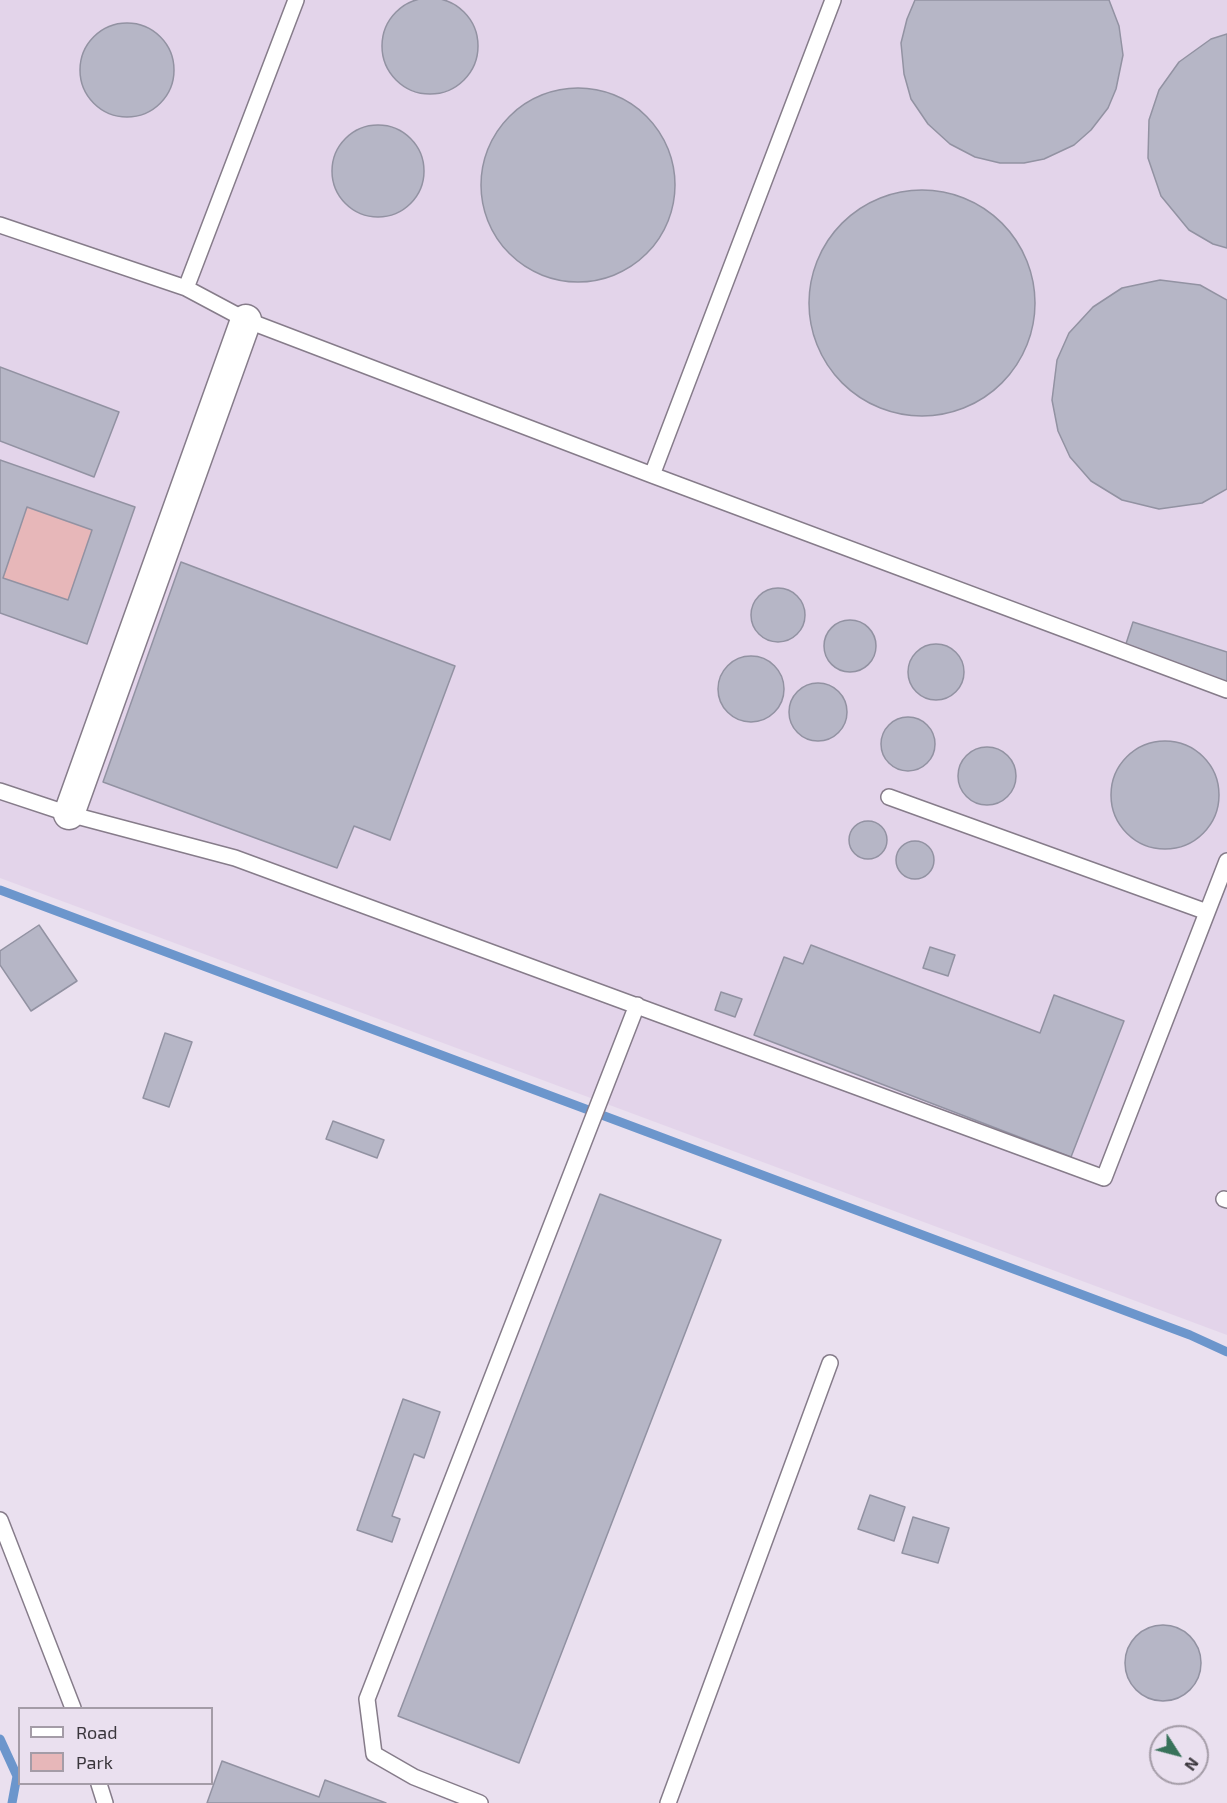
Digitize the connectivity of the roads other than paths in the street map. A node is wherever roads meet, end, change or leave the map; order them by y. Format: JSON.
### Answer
{"nodes":[{"id":1,"x":296,"y":0,"type":"edge"},
{"id":2,"x":833,"y":0,"type":"edge"},
{"id":3,"x":0,"y":225,"type":"edge"},
{"id":4,"x":186,"y":288,"type":"junction"},
{"id":5,"x":246,"y":320,"type":"junction"},
{"id":6,"x":652,"y":476,"type":"junction"},
{"id":7,"x":1227,"y":690,"type":"edge"},
{"id":8,"x":0,"y":791,"type":"edge"},
{"id":9,"x":889,"y":797,"type":"dead end"},
{"id":10,"x":69,"y":814,"type":"junction"},
{"id":11,"x":1227,"y":861,"type":"edge"},
{"id":12,"x":1207,"y":912,"type":"junction"},
{"id":13,"x":637,"y":1005,"type":"junction"},
{"id":14,"x":830,"y":1363,"type":"dead end"},
{"id":15,"x":0,"y":1520,"type":"edge"},
{"id":16,"x":74,"y":1707,"type":"edge"},
{"id":17,"x":99,"y":1785,"type":"edge"},
{"id":18,"x":105,"y":1803,"type":"edge"},
{"id":19,"x":480,"y":1803,"type":"edge"},
{"id":20,"x":668,"y":1803,"type":"edge"}],
"edges":[{"from":1,"to":4,"type":"lane"},
{"from":2,"to":6,"type":"lane"},
{"from":3,"to":4,"type":"lane"},
{"from":4,"to":5,"type":"lane"},
{"from":5,"to":6,"type":"lane"},
{"from":5,"to":10,"type":"street"},
{"from":6,"to":7,"type":"lane"},
{"from":8,"to":10,"type":"lane"},
{"from":9,"to":12,"type":"lane"},
{"from":10,"to":13,"type":"lane"},
{"from":11,"to":12,"type":"lane"},
{"from":12,"to":13,"type":"lane"},
{"from":13,"to":19,"type":"lane"},
{"from":14,"to":20,"type":"lane"},
{"from":15,"to":16,"type":"lane"},
{"from":17,"to":18,"type":"lane"}]}
